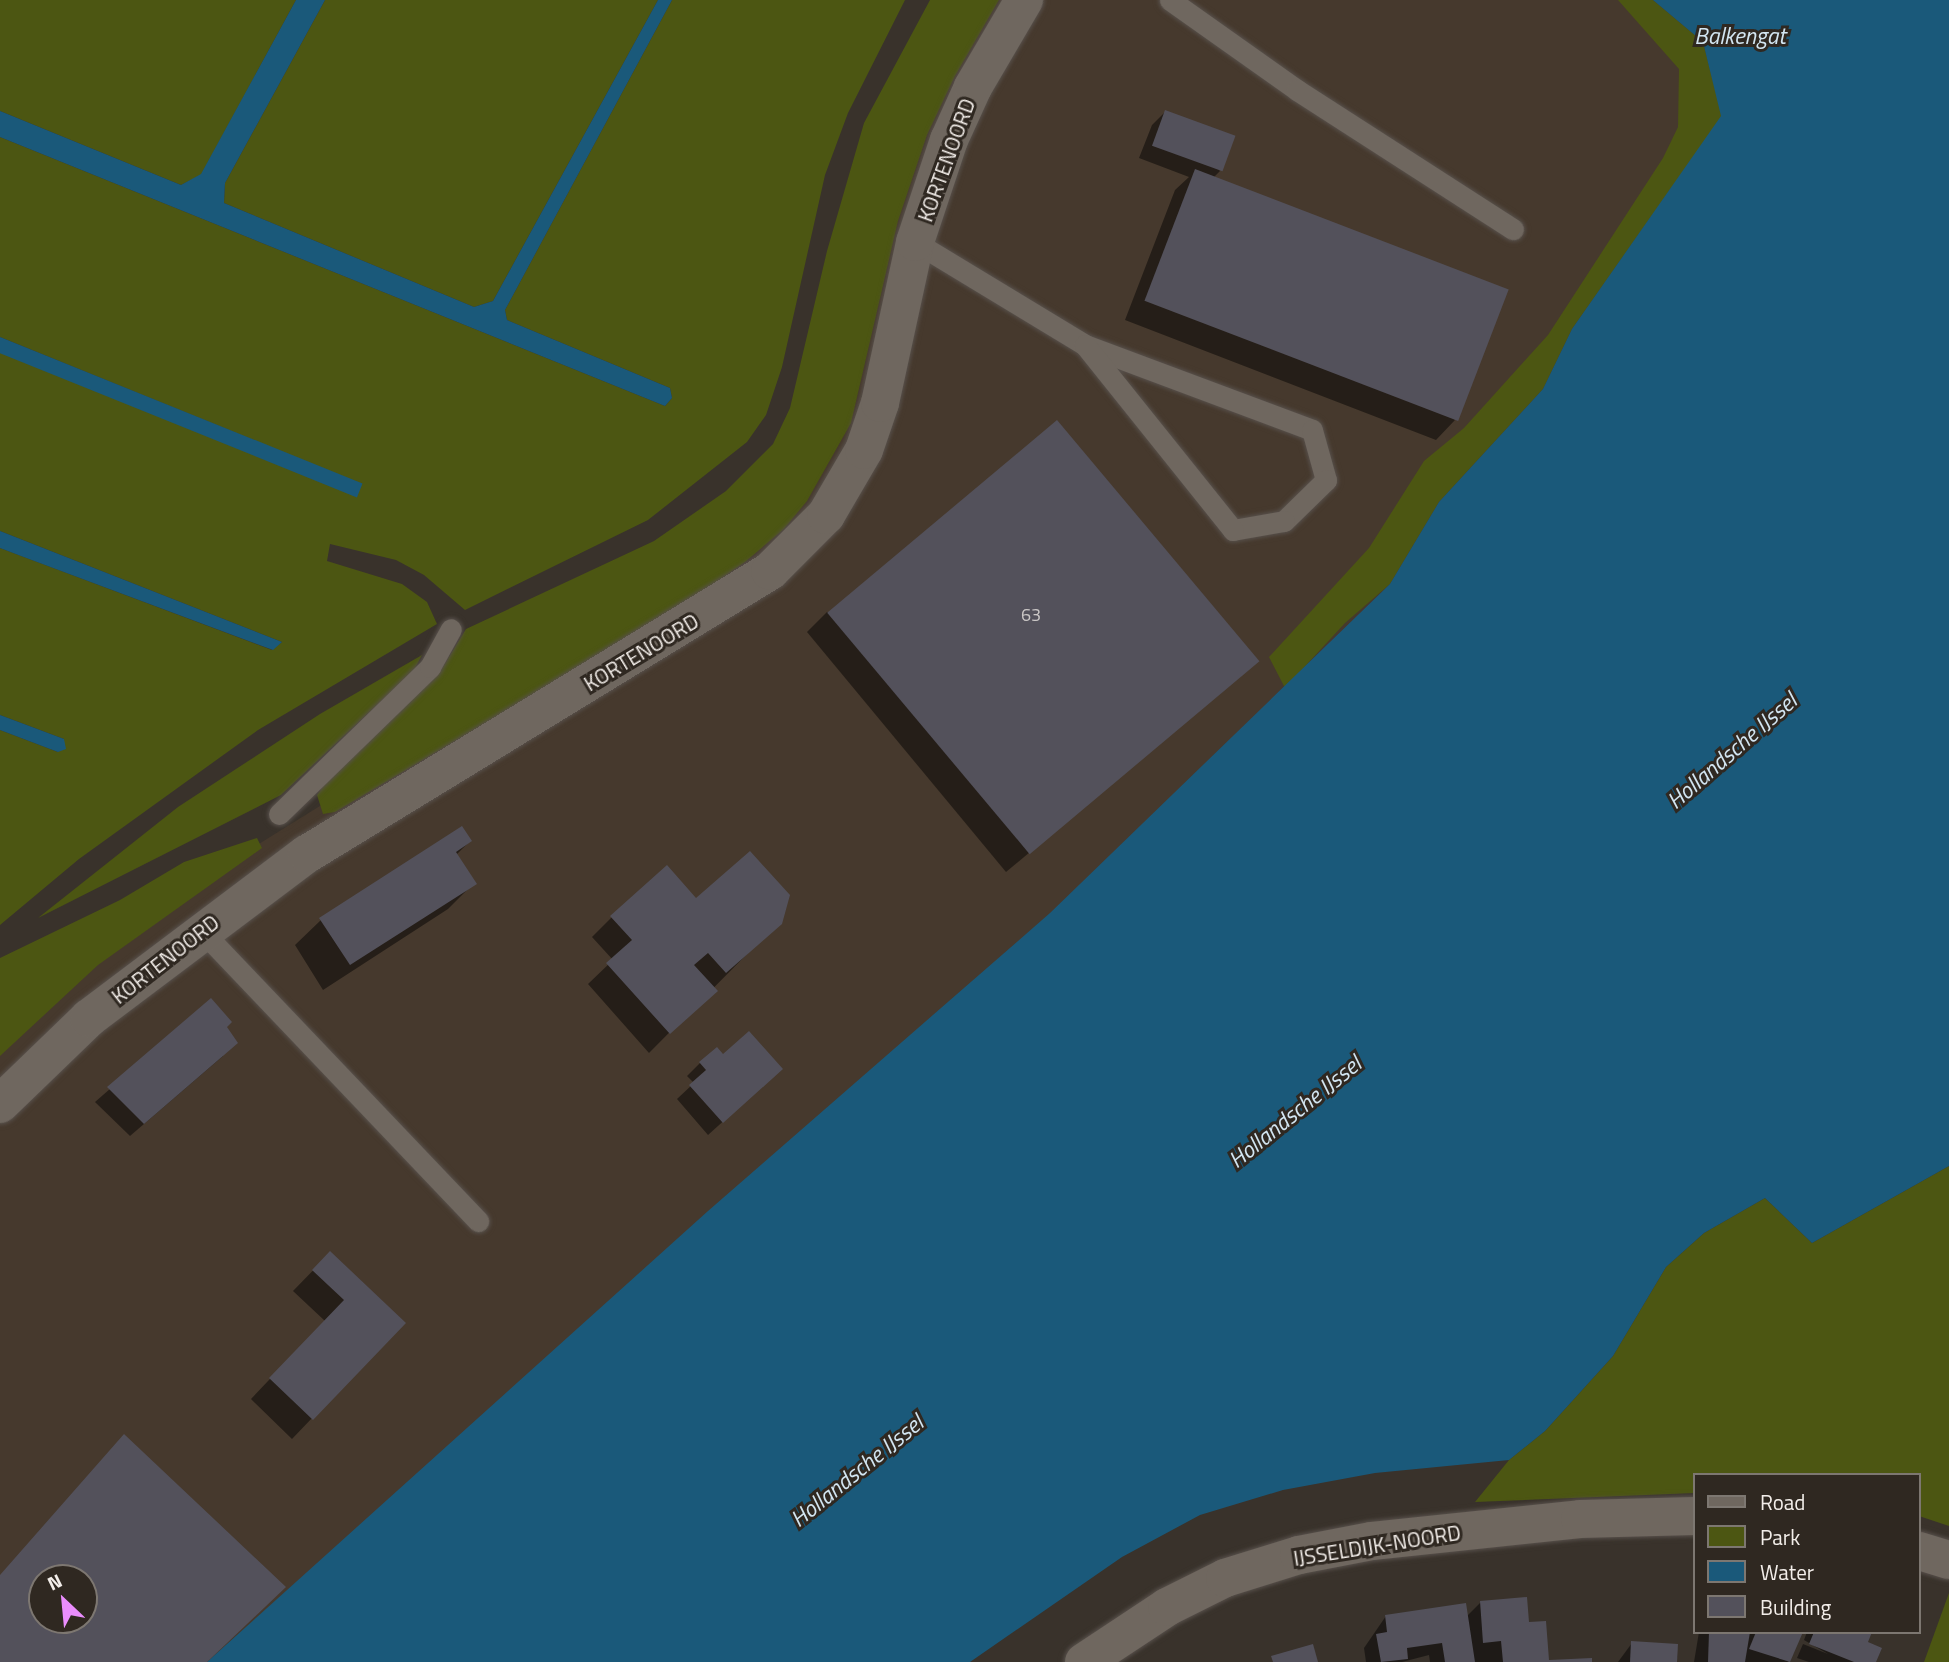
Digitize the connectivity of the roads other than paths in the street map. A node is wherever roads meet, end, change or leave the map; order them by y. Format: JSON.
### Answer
{"nodes":[{"id":1,"x":1024,"y":0,"type":"edge"},
{"id":2,"x":1170,"y":0,"type":"edge"},
{"id":3,"x":1513,"y":229,"type":"dead end"},
{"id":4,"x":915,"y":243,"type":"junction"},
{"id":5,"x":1085,"y":345,"type":"junction"},
{"id":6,"x":451,"y":629,"type":"dead end"},
{"id":7,"x":279,"y":814,"type":"dead end"},
{"id":8,"x":201,"y":930,"type":"junction"},
{"id":9,"x":0,"y":1104,"type":"edge"},
{"id":10,"x":478,"y":1221,"type":"dead end"},
{"id":11,"x":1694,"y":1516,"type":"edge"},
{"id":12,"x":1921,"y":1552,"type":"edge"},
{"id":13,"x":1949,"y":1560,"type":"edge"},
{"id":14,"x":1084,"y":1662,"type":"edge"}],
"edges":[{"from":1,"to":4,"type":"street","name":"KORTENOORD"},
{"from":2,"to":3,"type":"lane"},
{"from":4,"to":5,"type":"lane"},
{"from":4,"to":8,"type":"street","name":"KORTENOORD"},
{"from":5,"to":5,"type":"lane"},
{"from":6,"to":7,"type":"lane"},
{"from":8,"to":9,"type":"street","name":"KORTENOORD"},
{"from":8,"to":10,"type":"lane"},
{"from":11,"to":14,"type":"street","name":"IJSSELDIJK-NOORD"},
{"from":12,"to":13,"type":"street"}]}
